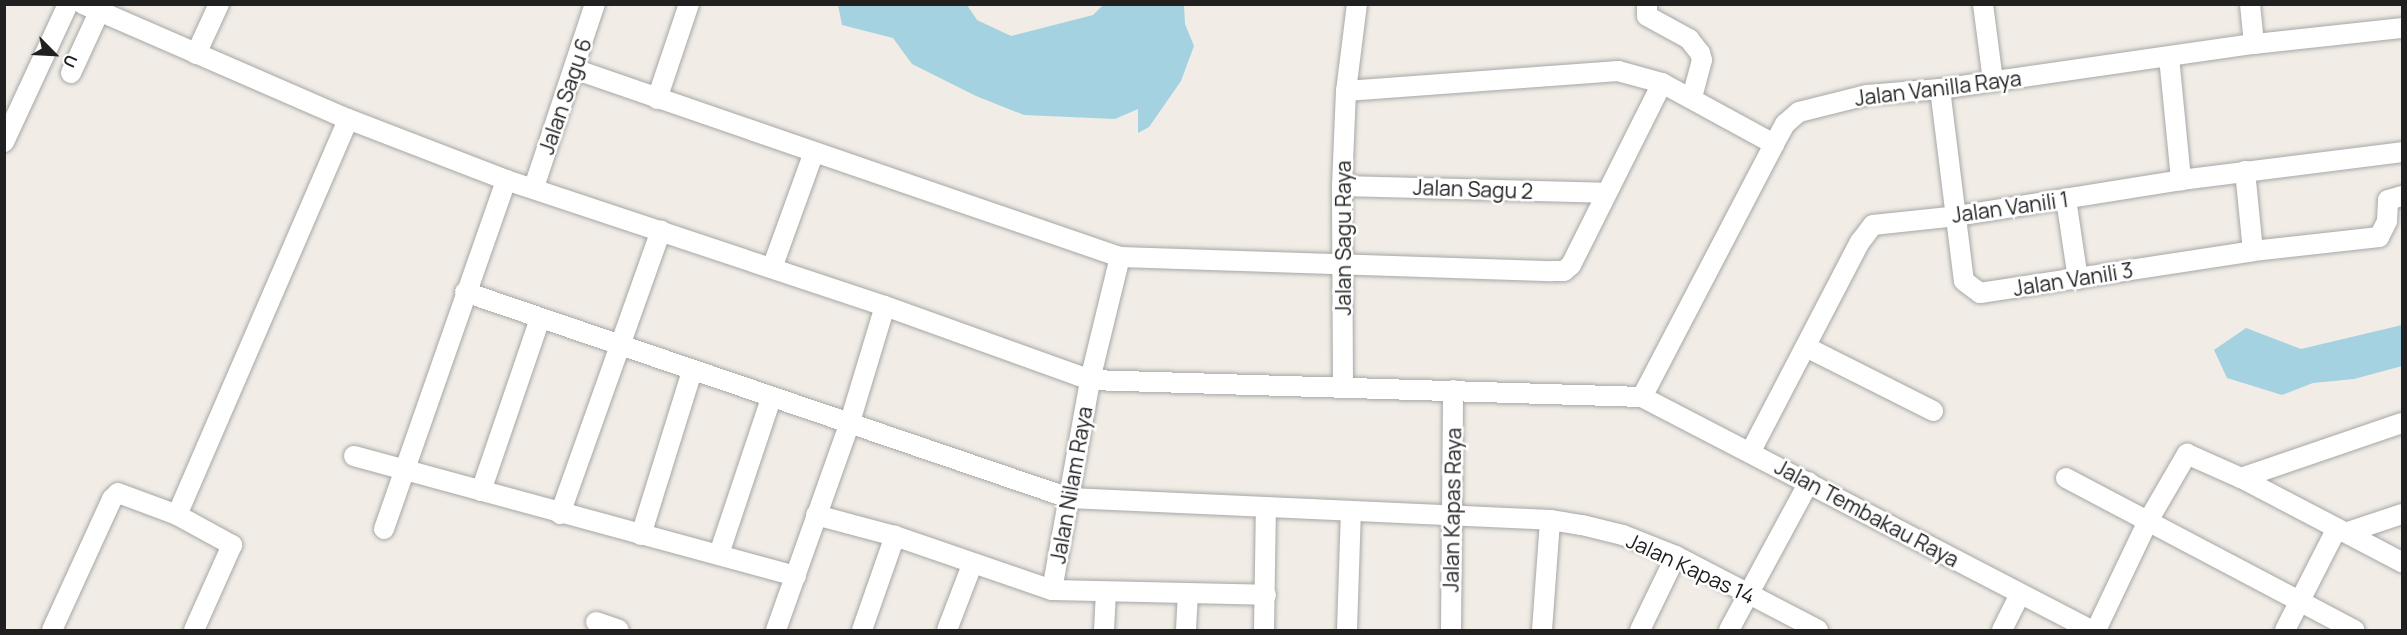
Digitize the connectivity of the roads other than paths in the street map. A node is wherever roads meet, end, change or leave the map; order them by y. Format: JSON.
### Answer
{"nodes":[{"id":1,"x":68,"y":4,"type":"edge"},
{"id":2,"x":219,"y":4,"type":"edge"},
{"id":3,"x":595,"y":4,"type":"edge"},
{"id":4,"x":689,"y":4,"type":"edge"},
{"id":5,"x":1647,"y":4,"type":"edge"},
{"id":6,"x":1983,"y":4,"type":"edge"},
{"id":7,"x":2250,"y":4,"type":"edge"},
{"id":8,"x":1354,"y":5,"type":"edge"},
{"id":9,"x":91,"y":8,"type":"edge"},
{"id":10,"x":2403,"y":28,"type":"edge"},
{"id":11,"x":2254,"y":44,"type":"junction"},
{"id":12,"x":196,"y":54,"type":"junction"},
{"id":13,"x":2169,"y":57,"type":"junction"},
{"id":14,"x":574,"y":69,"type":"junction"},
{"id":15,"x":71,"y":73,"type":"dead end"},
{"id":16,"x":1993,"y":81,"type":"junction"},
{"id":17,"x":1662,"y":83,"type":"junction"},
{"id":18,"x":1940,"y":89,"type":"junction"},
{"id":19,"x":1346,"y":91,"type":"junction"},
{"id":20,"x":657,"y":99,"type":"junction"},
{"id":21,"x":1692,"y":99,"type":"junction"},
{"id":22,"x":348,"y":119,"type":"junction"},
{"id":23,"x":4,"y":142,"type":"edge"},
{"id":24,"x":1774,"y":144,"type":"junction"},
{"id":25,"x":814,"y":152,"type":"junction"},
{"id":26,"x":2403,"y":152,"type":"edge"},
{"id":27,"x":2245,"y":171,"type":"junction"},
{"id":28,"x":506,"y":180,"type":"junction"},
{"id":29,"x":2181,"y":180,"type":"junction"},
{"id":30,"x":1342,"y":186,"type":"junction"},
{"id":31,"x":534,"y":187,"type":"junction"},
{"id":32,"x":1604,"y":193,"type":"junction"},
{"id":33,"x":2403,"y":196,"type":"edge"},
{"id":34,"x":2067,"y":199,"type":"junction"},
{"id":35,"x":1957,"y":216,"type":"junction"},
{"id":36,"x":661,"y":230,"type":"junction"},
{"id":37,"x":2253,"y":251,"type":"junction"},
{"id":38,"x":1119,"y":257,"type":"junction"},
{"id":39,"x":1341,"y":266,"type":"junction"},
{"id":40,"x":772,"y":268,"type":"junction"},
{"id":41,"x":2078,"y":279,"type":"junction"},
{"id":42,"x":465,"y":292,"type":"junction"},
{"id":43,"x":885,"y":306,"type":"junction"},
{"id":44,"x":540,"y":319,"type":"junction"},
{"id":45,"x":622,"y":345,"type":"junction"},
{"id":46,"x":1808,"y":348,"type":"junction"},
{"id":47,"x":692,"y":371,"type":"junction"},
{"id":48,"x":1090,"y":380,"type":"junction"},
{"id":49,"x":1343,"y":386,"type":"junction"},
{"id":50,"x":1453,"y":390,"type":"junction"},
{"id":51,"x":1642,"y":398,"type":"junction"},
{"id":52,"x":771,"y":399,"type":"junction"},
{"id":53,"x":1933,"y":411,"type":"dead end"},
{"id":54,"x":2403,"y":423,"type":"edge"},
{"id":55,"x":849,"y":425,"type":"junction"},
{"id":56,"x":1751,"y":451,"type":"junction"},
{"id":57,"x":354,"y":456,"type":"dead end"},
{"id":58,"x":403,"y":471,"type":"junction"},
{"id":59,"x":2066,"y":478,"type":"dead end"},
{"id":60,"x":2241,"y":478,"type":"junction"},
{"id":61,"x":1809,"y":482,"type":"junction"},
{"id":62,"x":481,"y":491,"type":"junction"},
{"id":63,"x":1069,"y":498,"type":"junction"},
{"id":64,"x":1266,"y":507,"type":"junction"},
{"id":65,"x":1351,"y":511,"type":"junction"},
{"id":66,"x":561,"y":514,"type":"junction"},
{"id":67,"x":2403,"y":514,"type":"edge"},
{"id":68,"x":177,"y":515,"type":"junction"},
{"id":69,"x":816,"y":515,"type":"junction"},
{"id":70,"x":1451,"y":516,"type":"junction"},
{"id":71,"x":1550,"y":520,"type":"junction"},
{"id":72,"x":2148,"y":521,"type":"junction"},
{"id":73,"x":384,"y":529,"type":"dead end"},
{"id":74,"x":2342,"y":530,"type":"junction"},
{"id":75,"x":641,"y":534,"type":"junction"},
{"id":76,"x":894,"y":536,"type":"junction"},
{"id":77,"x":718,"y":554,"type":"junction"},
{"id":78,"x":1676,"y":556,"type":"junction"},
{"id":79,"x":2403,"y":562,"type":"edge"},
{"id":80,"x":972,"y":565,"type":"junction"},
{"id":81,"x":796,"y":576,"type":"junction"},
{"id":82,"x":1052,"y":590,"type":"junction"},
{"id":83,"x":1106,"y":592,"type":"junction"},
{"id":84,"x":1748,"y":592,"type":"junction"},
{"id":85,"x":2020,"y":594,"type":"junction"},
{"id":86,"x":1188,"y":595,"type":"junction"},
{"id":87,"x":1266,"y":595,"type":"junction"},
{"id":88,"x":2298,"y":603,"type":"junction"},
{"id":89,"x":596,"y":622,"type":"dead end"},
{"id":90,"x":52,"y":630,"type":"edge"},
{"id":91,"x":194,"y":630,"type":"edge"},
{"id":92,"x":619,"y":630,"type":"edge"},
{"id":93,"x":776,"y":630,"type":"edge"},
{"id":94,"x":862,"y":630,"type":"edge"},
{"id":95,"x":947,"y":630,"type":"edge"},
{"id":96,"x":1104,"y":630,"type":"edge"},
{"id":97,"x":1186,"y":630,"type":"edge"},
{"id":98,"x":1264,"y":630,"type":"edge"},
{"id":99,"x":1347,"y":630,"type":"edge"},
{"id":100,"x":1450,"y":630,"type":"edge"},
{"id":101,"x":1542,"y":630,"type":"edge"},
{"id":102,"x":1640,"y":630,"type":"edge"},
{"id":103,"x":1729,"y":630,"type":"edge"},
{"id":104,"x":1818,"y":630,"type":"edge"},
{"id":105,"x":2002,"y":630,"type":"edge"},
{"id":106,"x":2093,"y":630,"type":"edge"},
{"id":107,"x":2284,"y":630,"type":"edge"},
{"id":108,"x":2354,"y":630,"type":"edge"}],
"edges":[{"from":1,"to":23,"type":"street"},
{"from":2,"to":12,"type":"street"},
{"from":3,"to":14,"type":"street","name":"Jalan Sagu 6"},
{"from":4,"to":20,"type":"street"},
{"from":5,"to":21,"type":"street"},
{"from":6,"to":16,"type":"street"},
{"from":7,"to":11,"type":"street"},
{"from":8,"to":19,"type":"street","name":"Jalan Sagu Raya"},
{"from":9,"to":12,"type":"street"},
{"from":9,"to":15,"type":"street"},
{"from":10,"to":11,"type":"street","name":"Jalan Vanilla Raya"},
{"from":11,"to":13,"type":"street","name":"Jalan Vanilla Raya"},
{"from":12,"to":22,"type":"street"},
{"from":13,"to":16,"type":"street","name":"Jalan Vanilla Raya"},
{"from":13,"to":29,"type":"street"},
{"from":14,"to":20,"type":"street"},
{"from":14,"to":31,"type":"street","name":"Jalan Sagu 6"},
{"from":16,"to":18,"type":"street","name":"Jalan Vanilla Raya"},
{"from":17,"to":19,"type":"street"},
{"from":17,"to":21,"type":"street"},
{"from":17,"to":32,"type":"street"},
{"from":18,"to":24,"type":"street","name":"Jalan Vanilla Raya"},
{"from":18,"to":35,"type":"street","name":"Jalan Vanili 3"},
{"from":19,"to":30,"type":"street","name":"Jalan Sagu Raya"},
{"from":20,"to":25,"type":"street"},
{"from":21,"to":24,"type":"street"},
{"from":22,"to":28,"type":"street"},
{"from":22,"to":68,"type":"street"},
{"from":24,"to":51,"type":"street","name":"Jalan Vanilla Raya"},
{"from":25,"to":38,"type":"street"},
{"from":25,"to":40,"type":"street"},
{"from":26,"to":27,"type":"street","name":"Jalan Vanili 1"},
{"from":27,"to":29,"type":"street","name":"Jalan Vanili 1"},
{"from":27,"to":37,"type":"street"},
{"from":28,"to":31,"type":"street"},
{"from":28,"to":42,"type":"street"},
{"from":29,"to":34,"type":"street","name":"Jalan Vanili 1"},
{"from":30,"to":32,"type":"street","name":"Jalan Sagu 2"},
{"from":30,"to":39,"type":"street","name":"Jalan Sagu Raya"},
{"from":31,"to":36,"type":"street"},
{"from":32,"to":39,"type":"street"},
{"from":33,"to":37,"type":"street","name":"Jalan Vanili 3"},
{"from":34,"to":35,"type":"street","name":"Jalan Vanili 1"},
{"from":34,"to":41,"type":"street"},
{"from":35,"to":41,"type":"street","name":"Jalan Vanili 3"},
{"from":35,"to":46,"type":"street","name":"Jalan Vanili 1"},
{"from":36,"to":40,"type":"street"},
{"from":36,"to":45,"type":"street"},
{"from":37,"to":41,"type":"street","name":"Jalan Vanili 3"},
{"from":38,"to":39,"type":"street"},
{"from":38,"to":48,"type":"street","name":"Jalan Nilam Raya"},
{"from":39,"to":49,"type":"street","name":"Jalan Sagu Raya"},
{"from":40,"to":43,"type":"street"},
{"from":42,"to":44,"type":"street","name":"Jalan Kapas 14"},
{"from":42,"to":58,"type":"street"},
{"from":43,"to":48,"type":"street"},
{"from":43,"to":55,"type":"street"},
{"from":44,"to":45,"type":"street","name":"Jalan Kapas 14"},
{"from":44,"to":62,"type":"street"},
{"from":45,"to":47,"type":"street","name":"Jalan Kapas 14"},
{"from":45,"to":66,"type":"street"},
{"from":46,"to":53,"type":"street"},
{"from":46,"to":56,"type":"street","name":"Jalan Vanili 1"},
{"from":47,"to":52,"type":"street","name":"Jalan Kapas 14"},
{"from":47,"to":75,"type":"street"},
{"from":48,"to":49,"type":"street"},
{"from":48,"to":63,"type":"street","name":"Jalan Nilam Raya"},
{"from":49,"to":50,"type":"street"},
{"from":50,"to":51,"type":"street"},
{"from":50,"to":70,"type":"street","name":"Jalan Kapas Raya"},
{"from":51,"to":56,"type":"street","name":"Jalan Tembakau Raya"},
{"from":52,"to":55,"type":"street","name":"Jalan Kapas 14"},
{"from":52,"to":77,"type":"street"},
{"from":54,"to":60,"type":"street"},
{"from":55,"to":63,"type":"street","name":"Jalan Kapas 14"},
{"from":55,"to":69,"type":"street"},
{"from":56,"to":61,"type":"street","name":"Jalan Tembakau Raya"},
{"from":57,"to":58,"type":"street"},
{"from":58,"to":62,"type":"street"},
{"from":58,"to":73,"type":"street"},
{"from":59,"to":72,"type":"street"},
{"from":60,"to":72,"type":"street"},
{"from":60,"to":74,"type":"street"},
{"from":61,"to":84,"type":"street"},
{"from":61,"to":85,"type":"street","name":"Jalan Tembakau Raya"},
{"from":62,"to":66,"type":"street"},
{"from":63,"to":64,"type":"street","name":"Jalan Kapas 14"},
{"from":63,"to":82,"type":"street","name":"Jalan Nilam Raya"},
{"from":64,"to":65,"type":"street","name":"Jalan Kapas 14"},
{"from":64,"to":87,"type":"street"},
{"from":65,"to":70,"type":"street","name":"Jalan Kapas 14"},
{"from":65,"to":99,"type":"street"},
{"from":66,"to":75,"type":"street"},
{"from":67,"to":74,"type":"street"},
{"from":68,"to":90,"type":"street"},
{"from":68,"to":91,"type":"street"},
{"from":69,"to":76,"type":"street"},
{"from":69,"to":81,"type":"street"},
{"from":70,"to":71,"type":"street","name":"Jalan Kapas 14"},
{"from":70,"to":100,"type":"street","name":"Jalan Kapas Raya"},
{"from":71,"to":78,"type":"street","name":"Jalan Kapas 14"},
{"from":71,"to":101,"type":"street"},
{"from":72,"to":88,"type":"street"},
{"from":72,"to":106,"type":"street"},
{"from":74,"to":79,"type":"street"},
{"from":74,"to":88,"type":"street"},
{"from":75,"to":77,"type":"street"},
{"from":76,"to":80,"type":"street"},
{"from":76,"to":94,"type":"street"},
{"from":77,"to":81,"type":"street"},
{"from":78,"to":84,"type":"street","name":"Jalan Kapas 14"},
{"from":78,"to":102,"type":"street"},
{"from":80,"to":82,"type":"street"},
{"from":80,"to":95,"type":"street"},
{"from":81,"to":93,"type":"street"},
{"from":82,"to":83,"type":"street"},
{"from":83,"to":86,"type":"street"},
{"from":83,"to":96,"type":"street"},
{"from":84,"to":103,"type":"street"},
{"from":84,"to":104,"type":"street","name":"Jalan Kapas 14"},
{"from":85,"to":105,"type":"street"},
{"from":85,"to":106,"type":"street","name":"Jalan Tembakau Raya"},
{"from":86,"to":87,"type":"street"},
{"from":86,"to":97,"type":"street"},
{"from":87,"to":98,"type":"street"},
{"from":88,"to":107,"type":"street"},
{"from":88,"to":108,"type":"street"},
{"from":89,"to":92,"type":"street"}]}
